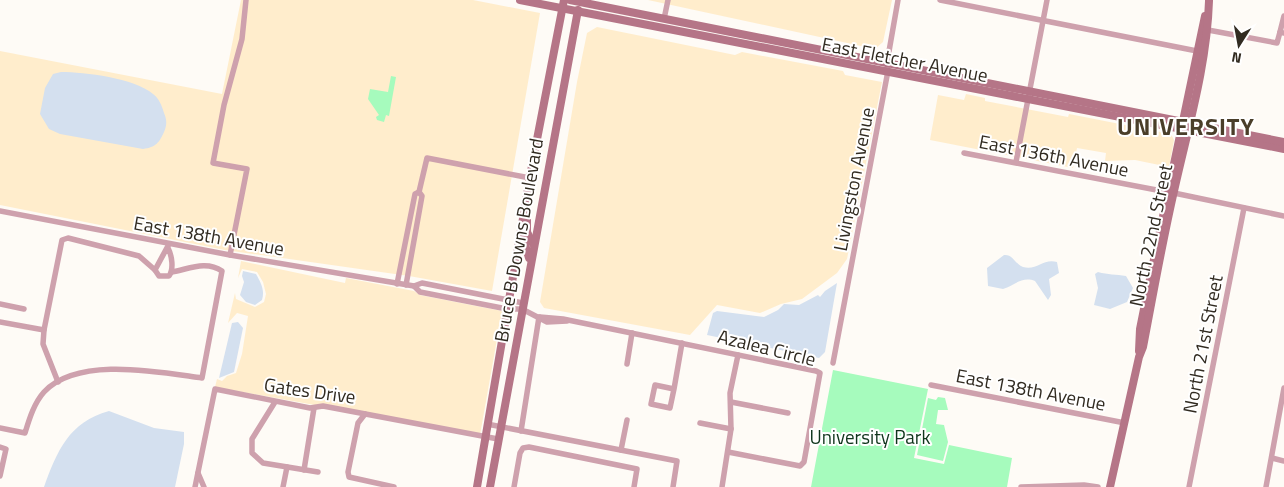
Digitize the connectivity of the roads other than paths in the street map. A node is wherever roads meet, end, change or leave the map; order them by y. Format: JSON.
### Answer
{"nodes":[{"id":1,"x":246,"y":0,"type":"edge"},
{"id":2,"x":520,"y":0,"type":"edge"},
{"id":3,"x":564,"y":0,"type":"edge"},
{"id":4,"x":570,"y":0,"type":"edge"},
{"id":5,"x":668,"y":0,"type":"edge"},
{"id":6,"x":898,"y":0,"type":"edge"},
{"id":7,"x":940,"y":0,"type":"edge"},
{"id":8,"x":1047,"y":0,"type":"edge"},
{"id":9,"x":1209,"y":0,"type":"edge"},
{"id":10,"x":580,"y":1,"type":"edge"},
{"id":11,"x":562,"y":9,"type":"junction"},
{"id":12,"x":577,"y":12,"type":"junction"},
{"id":13,"x":1284,"y":16,"type":"edge"},
{"id":14,"x":664,"y":19,"type":"junction"},
{"id":15,"x":1043,"y":21,"type":"junction"},
{"id":16,"x":1208,"y":30,"type":"junction"},
{"id":17,"x":1282,"y":32,"type":"edge"},
{"id":18,"x":695,"y":35,"type":"junction"},
{"id":19,"x":750,"y":36,"type":"junction"},
{"id":20,"x":1197,"y":51,"type":"junction"},
{"id":21,"x":888,"y":68,"type":"junction"},
{"id":22,"x":1029,"y":90,"type":"junction"},
{"id":23,"x":1027,"y":100,"type":"junction"},
{"id":24,"x":1186,"y":126,"type":"junction"},
{"id":25,"x":1284,"y":142,"type":"edge"},
{"id":26,"x":1284,"y":149,"type":"edge"},
{"id":27,"x":964,"y":152,"type":"dead end"},
{"id":28,"x":1016,"y":162,"type":"junction"},
{"id":29,"x":530,"y":178,"type":"junction"},
{"id":30,"x":419,"y":192,"type":"junction"},
{"id":31,"x":1170,"y":192,"type":"junction"},
{"id":32,"x":527,"y":194,"type":"junction"},
{"id":33,"x":1244,"y":208,"type":"junction"},
{"id":34,"x":0,"y":211,"type":"edge"},
{"id":35,"x":1284,"y":216,"type":"edge"},
{"id":36,"x":520,"y":235,"type":"junction"},
{"id":37,"x":533,"y":244,"type":"junction"},
{"id":38,"x":169,"y":246,"type":"junction"},
{"id":39,"x":230,"y":255,"type":"junction"},
{"id":40,"x":530,"y":263,"type":"junction"},
{"id":41,"x":1152,"y":269,"type":"junction"},
{"id":42,"x":156,"y":270,"type":"junction"},
{"id":43,"x":172,"y":272,"type":"junction"},
{"id":44,"x":397,"y":284,"type":"junction"},
{"id":45,"x":406,"y":285,"type":"junction"},
{"id":46,"x":414,"y":286,"type":"junction"},
{"id":47,"x":1156,"y":287,"type":"junction"},
{"id":48,"x":508,"y":299,"type":"junction"},
{"id":49,"x":0,"y":304,"type":"edge"},
{"id":50,"x":522,"y":306,"type":"junction"},
{"id":51,"x":24,"y":309,"type":"dead end"},
{"id":52,"x":506,"y":309,"type":"junction"},
{"id":53,"x":539,"y":317,"type":"junction"},
{"id":54,"x":1149,"y":320,"type":"junction"},
{"id":55,"x":567,"y":321,"type":"junction"},
{"id":56,"x":0,"y":322,"type":"edge"},
{"id":57,"x":547,"y":322,"type":"junction"},
{"id":58,"x":1140,"y":329,"type":"junction"},
{"id":59,"x":44,"y":330,"type":"junction"},
{"id":60,"x":538,"y":330,"type":"junction"},
{"id":61,"x":632,"y":333,"type":"junction"},
{"id":62,"x":682,"y":343,"type":"junction"},
{"id":63,"x":738,"y":355,"type":"junction"},
{"id":64,"x":1139,"y":357,"type":"junction"},
{"id":65,"x":833,"y":363,"type":"dead end"},
{"id":66,"x":626,"y":364,"type":"dead end"},
{"id":67,"x":58,"y":382,"type":"junction"},
{"id":68,"x":931,"y":385,"type":"dead end"},
{"id":69,"x":1284,"y":388,"type":"edge"},
{"id":70,"x":674,"y":389,"type":"junction"},
{"id":71,"x":275,"y":402,"type":"junction"},
{"id":72,"x":731,"y":402,"type":"junction"},
{"id":73,"x":314,"y":408,"type":"junction"},
{"id":74,"x":788,"y":413,"type":"dead end"},
{"id":75,"x":365,"y":414,"type":"junction"},
{"id":76,"x":627,"y":420,"type":"dead end"},
{"id":77,"x":700,"y":423,"type":"dead end"},
{"id":78,"x":1125,"y":423,"type":"junction"},
{"id":79,"x":487,"y":424,"type":"junction"},
{"id":80,"x":500,"y":427,"type":"junction"},
{"id":81,"x":0,"y":428,"type":"edge"},
{"id":82,"x":731,"y":429,"type":"junction"},
{"id":83,"x":521,"y":431,"type":"junction"},
{"id":84,"x":485,"y":437,"type":"junction"},
{"id":85,"x":498,"y":439,"type":"junction"},
{"id":86,"x":0,"y":447,"type":"edge"},
{"id":87,"x":621,"y":450,"type":"junction"},
{"id":88,"x":728,"y":452,"type":"junction"},
{"id":89,"x":1272,"y":458,"type":"junction"},
{"id":90,"x":1284,"y":461,"type":"edge"},
{"id":91,"x":287,"y":466,"type":"junction"},
{"id":92,"x":304,"y":470,"type":"junction"},
{"id":93,"x":318,"y":472,"type":"dead end"},
{"id":94,"x":198,"y":473,"type":"junction"},
{"id":95,"x":0,"y":476,"type":"edge"},
{"id":96,"x":195,"y":487,"type":"edge"},
{"id":97,"x":204,"y":487,"type":"edge"},
{"id":98,"x":283,"y":487,"type":"edge"},
{"id":99,"x":394,"y":487,"type":"edge"},
{"id":100,"x":477,"y":487,"type":"edge"},
{"id":101,"x":490,"y":487,"type":"edge"},
{"id":102,"x":514,"y":487,"type":"edge"},
{"id":103,"x":634,"y":487,"type":"edge"},
{"id":104,"x":673,"y":487,"type":"edge"},
{"id":105,"x":722,"y":487,"type":"edge"},
{"id":106,"x":1021,"y":487,"type":"edge"},
{"id":107,"x":1098,"y":487,"type":"edge"},
{"id":108,"x":1110,"y":487,"type":"edge"},
{"id":109,"x":1189,"y":487,"type":"edge"},
{"id":110,"x":1266,"y":487,"type":"edge"}],
"edges":[{"from":1,"to":39,"type":"street"},
{"from":2,"to":11,"type":"main road","name":"East Fletcher Avenue"},
{"from":3,"to":11,"type":"main road","name":"Bruce B Downs Boulevard"},
{"from":4,"to":10,"type":"main road","name":"East Fletcher Avenue"},
{"from":5,"to":14,"type":"street"},
{"from":6,"to":21,"type":"street","name":"Livingston Avenue"},
{"from":7,"to":15,"type":"street"},
{"from":8,"to":15,"type":"street"},
{"from":9,"to":16,"type":"main road","name":"North 22nd Street"},
{"from":9,"to":20,"type":"main road","name":"North 22nd Street"},
{"from":10,"to":12,"type":"main road","name":"Bruce B Downs Boulevard"},
{"from":10,"to":14,"type":"main road","name":"East Fletcher Avenue"},
{"from":11,"to":12,"type":"main road","name":"East Fletcher Avenue"},
{"from":11,"to":29,"type":"main road","name":"Bruce B Downs Boulevard"},
{"from":12,"to":18,"type":"main road","name":"East Fletcher Avenue"},
{"from":12,"to":37,"type":"main road","name":"Bruce B Downs Boulevard"},
{"from":13,"to":17,"type":"street"},
{"from":14,"to":19,"type":"main road","name":"East Fletcher Avenue"},
{"from":15,"to":20,"type":"street"},
{"from":15,"to":22,"type":"street"},
{"from":16,"to":17,"type":"street"},
{"from":16,"to":24,"type":"main road","name":"North 22nd Street"},
{"from":18,"to":19,"type":"main road"},
{"from":18,"to":21,"type":"main road","name":"East Fletcher Avenue"},
{"from":19,"to":21,"type":"main road","name":"East Fletcher Avenue"},
{"from":20,"to":24,"type":"main road","name":"North 22nd Street"},
{"from":21,"to":22,"type":"main road","name":"East Fletcher Avenue"},
{"from":21,"to":23,"type":"main road","name":"East Fletcher Avenue"},
{"from":21,"to":65,"type":"street","name":"Livingston Avenue"},
{"from":22,"to":23,"type":"street"},
{"from":22,"to":24,"type":"main road","name":"East Fletcher Avenue"},
{"from":23,"to":24,"type":"main road","name":"East Fletcher Avenue"},
{"from":23,"to":28,"type":"street"},
{"from":24,"to":25,"type":"main road","name":"East Fletcher Avenue"},
{"from":24,"to":26,"type":"main road","name":"East Fletcher Avenue"},
{"from":24,"to":31,"type":"main road","name":"North 22nd Street"},
{"from":27,"to":28,"type":"street","name":"East 136th Avenue"},
{"from":28,"to":31,"type":"street","name":"East 136th Avenue"},
{"from":29,"to":30,"type":"street"},
{"from":29,"to":32,"type":"main road","name":"Bruce B Downs Boulevard"},
{"from":30,"to":44,"type":"street"},
{"from":30,"to":45,"type":"street"},
{"from":31,"to":33,"type":"street","name":"East 136th Avenue"},
{"from":31,"to":41,"type":"main road","name":"North 22nd Street"},
{"from":31,"to":47,"type":"main road","name":"North 22nd Street"},
{"from":32,"to":36,"type":"main road","name":"Bruce B Downs Boulevard"},
{"from":32,"to":37,"type":"main road"},
{"from":33,"to":35,"type":"street","name":"East 136th Avenue"},
{"from":33,"to":109,"type":"street","name":"North 21st Street"},
{"from":34,"to":38,"type":"street","name":"East 138th Avenue"},
{"from":36,"to":40,"type":"main road"},
{"from":36,"to":48,"type":"main road","name":"Bruce B Downs Boulevard"},
{"from":37,"to":40,"type":"main road","name":"Bruce B Downs Boulevard"},
{"from":38,"to":39,"type":"street","name":"East 138th Avenue"},
{"from":38,"to":42,"type":"street"},
{"from":38,"to":43,"type":"street"},
{"from":39,"to":44,"type":"street","name":"East 138th Avenue"},
{"from":40,"to":50,"type":"main road","name":"Bruce B Downs Boulevard"},
{"from":41,"to":47,"type":"main road"},
{"from":41,"to":58,"type":"main road","name":"North 22nd Street"},
{"from":42,"to":43,"type":"street"},
{"from":42,"to":59,"type":"street"},
{"from":43,"to":67,"type":"street"},
{"from":44,"to":45,"type":"street","name":"East 138th Avenue"},
{"from":45,"to":46,"type":"street","name":"East 138th Avenue"},
{"from":46,"to":48,"type":"street","name":"East 138th Avenue"},
{"from":46,"to":52,"type":"street","name":"East 138th Avenue"},
{"from":47,"to":54,"type":"main road","name":"North 22nd Street"},
{"from":48,"to":50,"type":"street","name":"East 138th Avenue"},
{"from":48,"to":52,"type":"main road","name":"Bruce B Downs Boulevard"},
{"from":49,"to":51,"type":"street"},
{"from":50,"to":52,"type":"street","name":"East 138th Avenue"},
{"from":50,"to":53,"type":"street","name":"Azalea Circle"},
{"from":50,"to":80,"type":"main road","name":"Bruce B Downs Boulevard"},
{"from":52,"to":79,"type":"main road","name":"Bruce B Downs Boulevard"},
{"from":53,"to":55,"type":"street","name":"Azalea Circle"},
{"from":53,"to":57,"type":"street","name":"Azalea Circle"},
{"from":53,"to":60,"type":"street"},
{"from":54,"to":58,"type":"main road"},
{"from":54,"to":64,"type":"main road","name":"North 22nd Street"},
{"from":55,"to":57,"type":"street","name":"Azalea Circle"},
{"from":55,"to":61,"type":"street","name":"Azalea Circle"},
{"from":56,"to":59,"type":"street"},
{"from":57,"to":60,"type":"street"},
{"from":58,"to":64,"type":"main road","name":"North 22nd Street"},
{"from":59,"to":67,"type":"street"},
{"from":60,"to":83,"type":"street"},
{"from":61,"to":62,"type":"street","name":"Azalea Circle"},
{"from":61,"to":66,"type":"street"},
{"from":62,"to":63,"type":"street","name":"Azalea Circle"},
{"from":62,"to":70,"type":"street"},
{"from":63,"to":72,"type":"street"},
{"from":63,"to":88,"type":"street","name":"Azalea Circle"},
{"from":64,"to":78,"type":"main road","name":"North 22nd Street"},
{"from":67,"to":81,"type":"street"},
{"from":68,"to":78,"type":"street","name":"East 138th Avenue"},
{"from":69,"to":89,"type":"street"},
{"from":70,"to":70,"type":"street"},
{"from":71,"to":73,"type":"street","name":"Gates Drive"},
{"from":71,"to":91,"type":"street"},
{"from":71,"to":94,"type":"street","name":"Gates Drive"},
{"from":72,"to":74,"type":"street"},
{"from":72,"to":82,"type":"street"},
{"from":73,"to":75,"type":"street","name":"Gates Drive"},
{"from":73,"to":92,"type":"street"},
{"from":75,"to":84,"type":"street","name":"Gates Drive"},
{"from":75,"to":99,"type":"street"},
{"from":76,"to":87,"type":"street"},
{"from":77,"to":82,"type":"street"},
{"from":78,"to":108,"type":"main road","name":"North 22nd Street"},
{"from":79,"to":80,"type":"street"},
{"from":79,"to":84,"type":"main road","name":"Bruce B Downs Boulevard"},
{"from":80,"to":83,"type":"street"},
{"from":80,"to":85,"type":"main road","name":"Bruce B Downs Boulevard"},
{"from":82,"to":88,"type":"street"},
{"from":83,"to":87,"type":"street"},
{"from":84,"to":85,"type":"street","name":"Gates Drive"},
{"from":84,"to":100,"type":"main road","name":"Bruce B Downs Boulevard"},
{"from":85,"to":101,"type":"main road","name":"Bruce B Downs Boulevard"},
{"from":86,"to":95,"type":"street"},
{"from":87,"to":104,"type":"street"},
{"from":88,"to":105,"type":"street"},
{"from":89,"to":90,"type":"street"},
{"from":89,"to":110,"type":"street"},
{"from":91,"to":92,"type":"street"},
{"from":91,"to":98,"type":"street"},
{"from":92,"to":93,"type":"street"},
{"from":94,"to":96,"type":"street","name":"Gates Drive"},
{"from":94,"to":97,"type":"street"},
{"from":102,"to":103,"type":"street"},
{"from":106,"to":107,"type":"street"}]}
